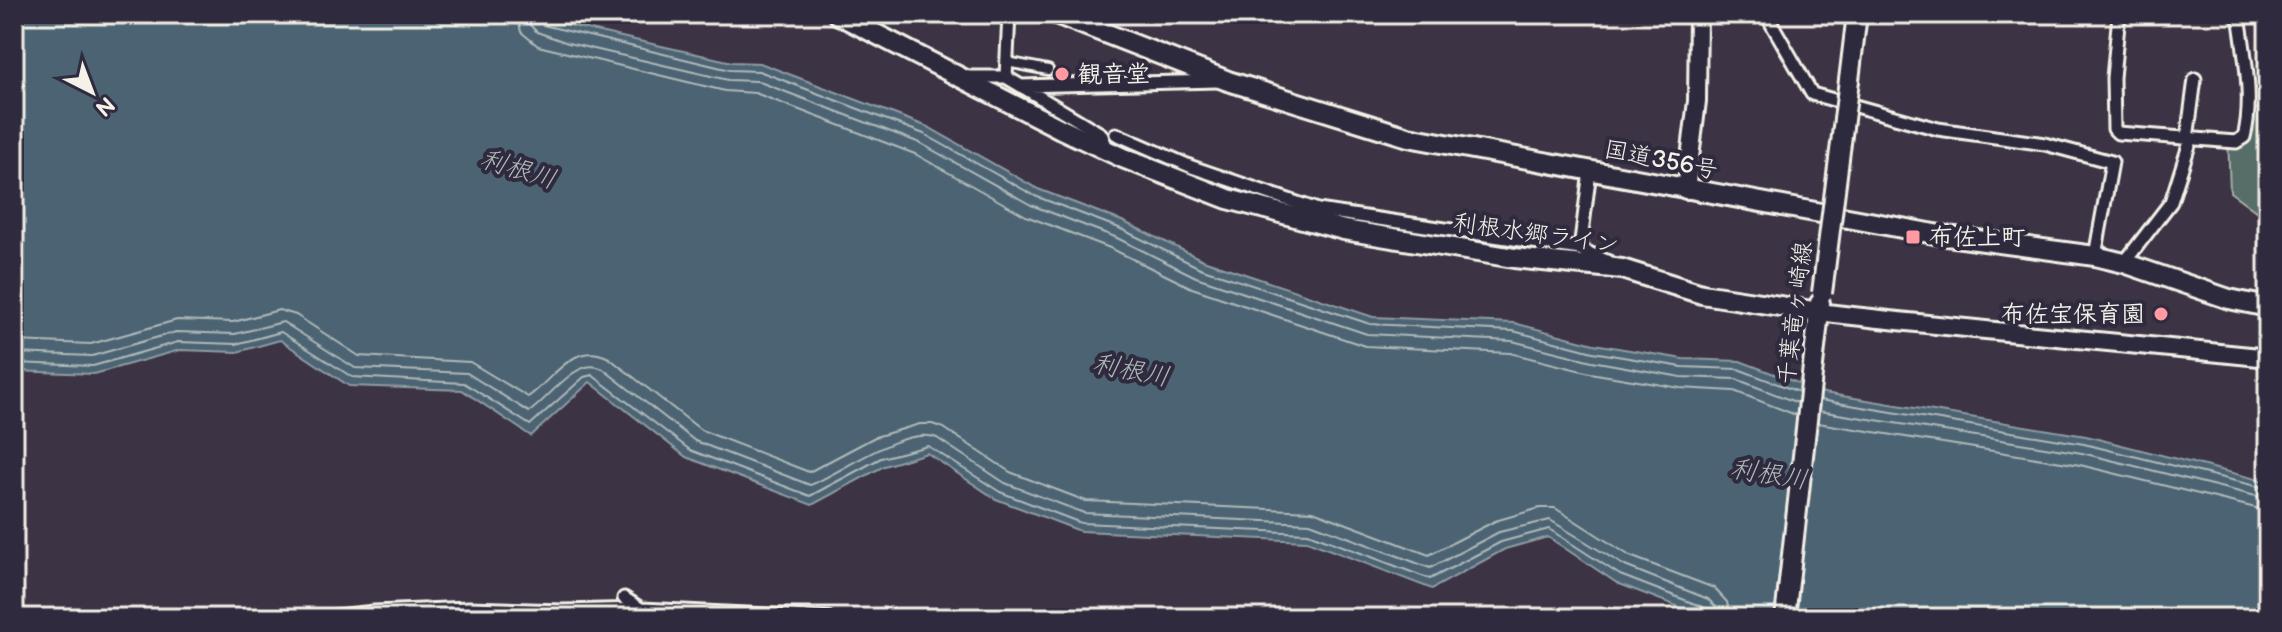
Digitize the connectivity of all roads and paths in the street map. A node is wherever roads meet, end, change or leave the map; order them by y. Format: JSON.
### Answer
{"nodes":[{"id":1,"x":837,"y":14,"type":"edge"},
{"id":2,"x":1009,"y":14,"type":"edge"},
{"id":3,"x":1056,"y":14,"type":"edge"},
{"id":4,"x":1698,"y":14,"type":"edge"},
{"id":5,"x":1766,"y":14,"type":"edge"},
{"id":6,"x":1857,"y":14,"type":"edge"},
{"id":7,"x":2119,"y":14,"type":"edge"},
{"id":8,"x":2239,"y":14,"type":"edge"},
{"id":9,"x":853,"y":18,"type":"edge"},
{"id":10,"x":1076,"y":18,"type":"edge"},
{"id":11,"x":1007,"y":62,"type":"junction"},
{"id":12,"x":1048,"y":70,"type":"dead end"},
{"id":13,"x":959,"y":77,"type":"junction"},
{"id":14,"x":1006,"y":77,"type":"junction"},
{"id":15,"x":2195,"y":79,"type":"dead end"},
{"id":16,"x":1228,"y":81,"type":"junction"},
{"id":17,"x":1021,"y":86,"type":"junction"},
{"id":18,"x":2189,"y":139,"type":"junction"},
{"id":19,"x":1112,"y":142,"type":"junction"},
{"id":20,"x":1590,"y":171,"type":"junction"},
{"id":21,"x":1686,"y":190,"type":"junction"},
{"id":22,"x":1580,"y":249,"type":"junction"},
{"id":23,"x":2095,"y":256,"type":"junction"},
{"id":24,"x":1551,"y":262,"type":"junction"},
{"id":25,"x":2124,"y":263,"type":"junction"},
{"id":26,"x":1622,"y":269,"type":"junction"},
{"id":27,"x":2268,"y":307,"type":"edge"},
{"id":28,"x":1819,"y":309,"type":"junction"},
{"id":29,"x":2268,"y":358,"type":"edge"},
{"id":30,"x":624,"y":598,"type":"dead end"},
{"id":31,"x":642,"y":609,"type":"junction"},
{"id":32,"x":318,"y":618,"type":"edge"},
{"id":33,"x":655,"y":618,"type":"edge"},
{"id":34,"x":828,"y":618,"type":"edge"},
{"id":35,"x":1785,"y":618,"type":"edge"}],
"edges":[{"from":1,"to":9,"type":"main road","name":"利根水郷ライン"},
{"from":2,"to":11,"type":"street"},
{"from":3,"to":10,"type":"main road","name":"国道356号"},
{"from":4,"to":21,"type":"main road"},
{"from":5,"to":23,"type":"street"},
{"from":6,"to":28,"type":"main road","name":"千葉竜ヶ崎線","bridge":true},
{"from":7,"to":18,"type":"street"},
{"from":8,"to":18,"type":"street"},
{"from":9,"to":13,"type":"main road","name":"利根水郷ライン"},
{"from":10,"to":16,"type":"main road","name":"国道356号"},
{"from":11,"to":12,"type":"street"},
{"from":11,"to":14,"type":"street"},
{"from":13,"to":14,"type":"street"},
{"from":13,"to":19,"type":"main road","name":"利根水郷ライン"},
{"from":14,"to":17,"type":"street"},
{"from":15,"to":18,"type":"street"},
{"from":16,"to":17,"type":"street"},
{"from":16,"to":20,"type":"main road","name":"国道356号"},
{"from":17,"to":19,"type":"street"},
{"from":18,"to":25,"type":"street"},
{"from":19,"to":22,"type":"street"},
{"from":19,"to":24,"type":"main road","name":"利根水郷ライン"},
{"from":20,"to":21,"type":"main road","name":"国道356号"},
{"from":20,"to":22,"type":"street"},
{"from":21,"to":23,"type":"main road","name":"国道356号"},
{"from":22,"to":24,"type":"street"},
{"from":22,"to":26,"type":"street"},
{"from":23,"to":25,"type":"main road","name":"国道356号"},
{"from":24,"to":26,"type":"main road","name":"利根水郷ライン"},
{"from":25,"to":27,"type":"main road","name":"国道356号"},
{"from":26,"to":28,"type":"main road","name":"利根水郷ライン"},
{"from":28,"to":29,"type":"main road","name":"利根水郷ライン"},
{"from":28,"to":35,"type":"main road","name":"千葉竜ヶ崎線"},
{"from":30,"to":31,"type":"street"},
{"from":31,"to":32,"type":"street"},
{"from":31,"to":33,"type":"street"},
{"from":31,"to":34,"type":"street"}]}
